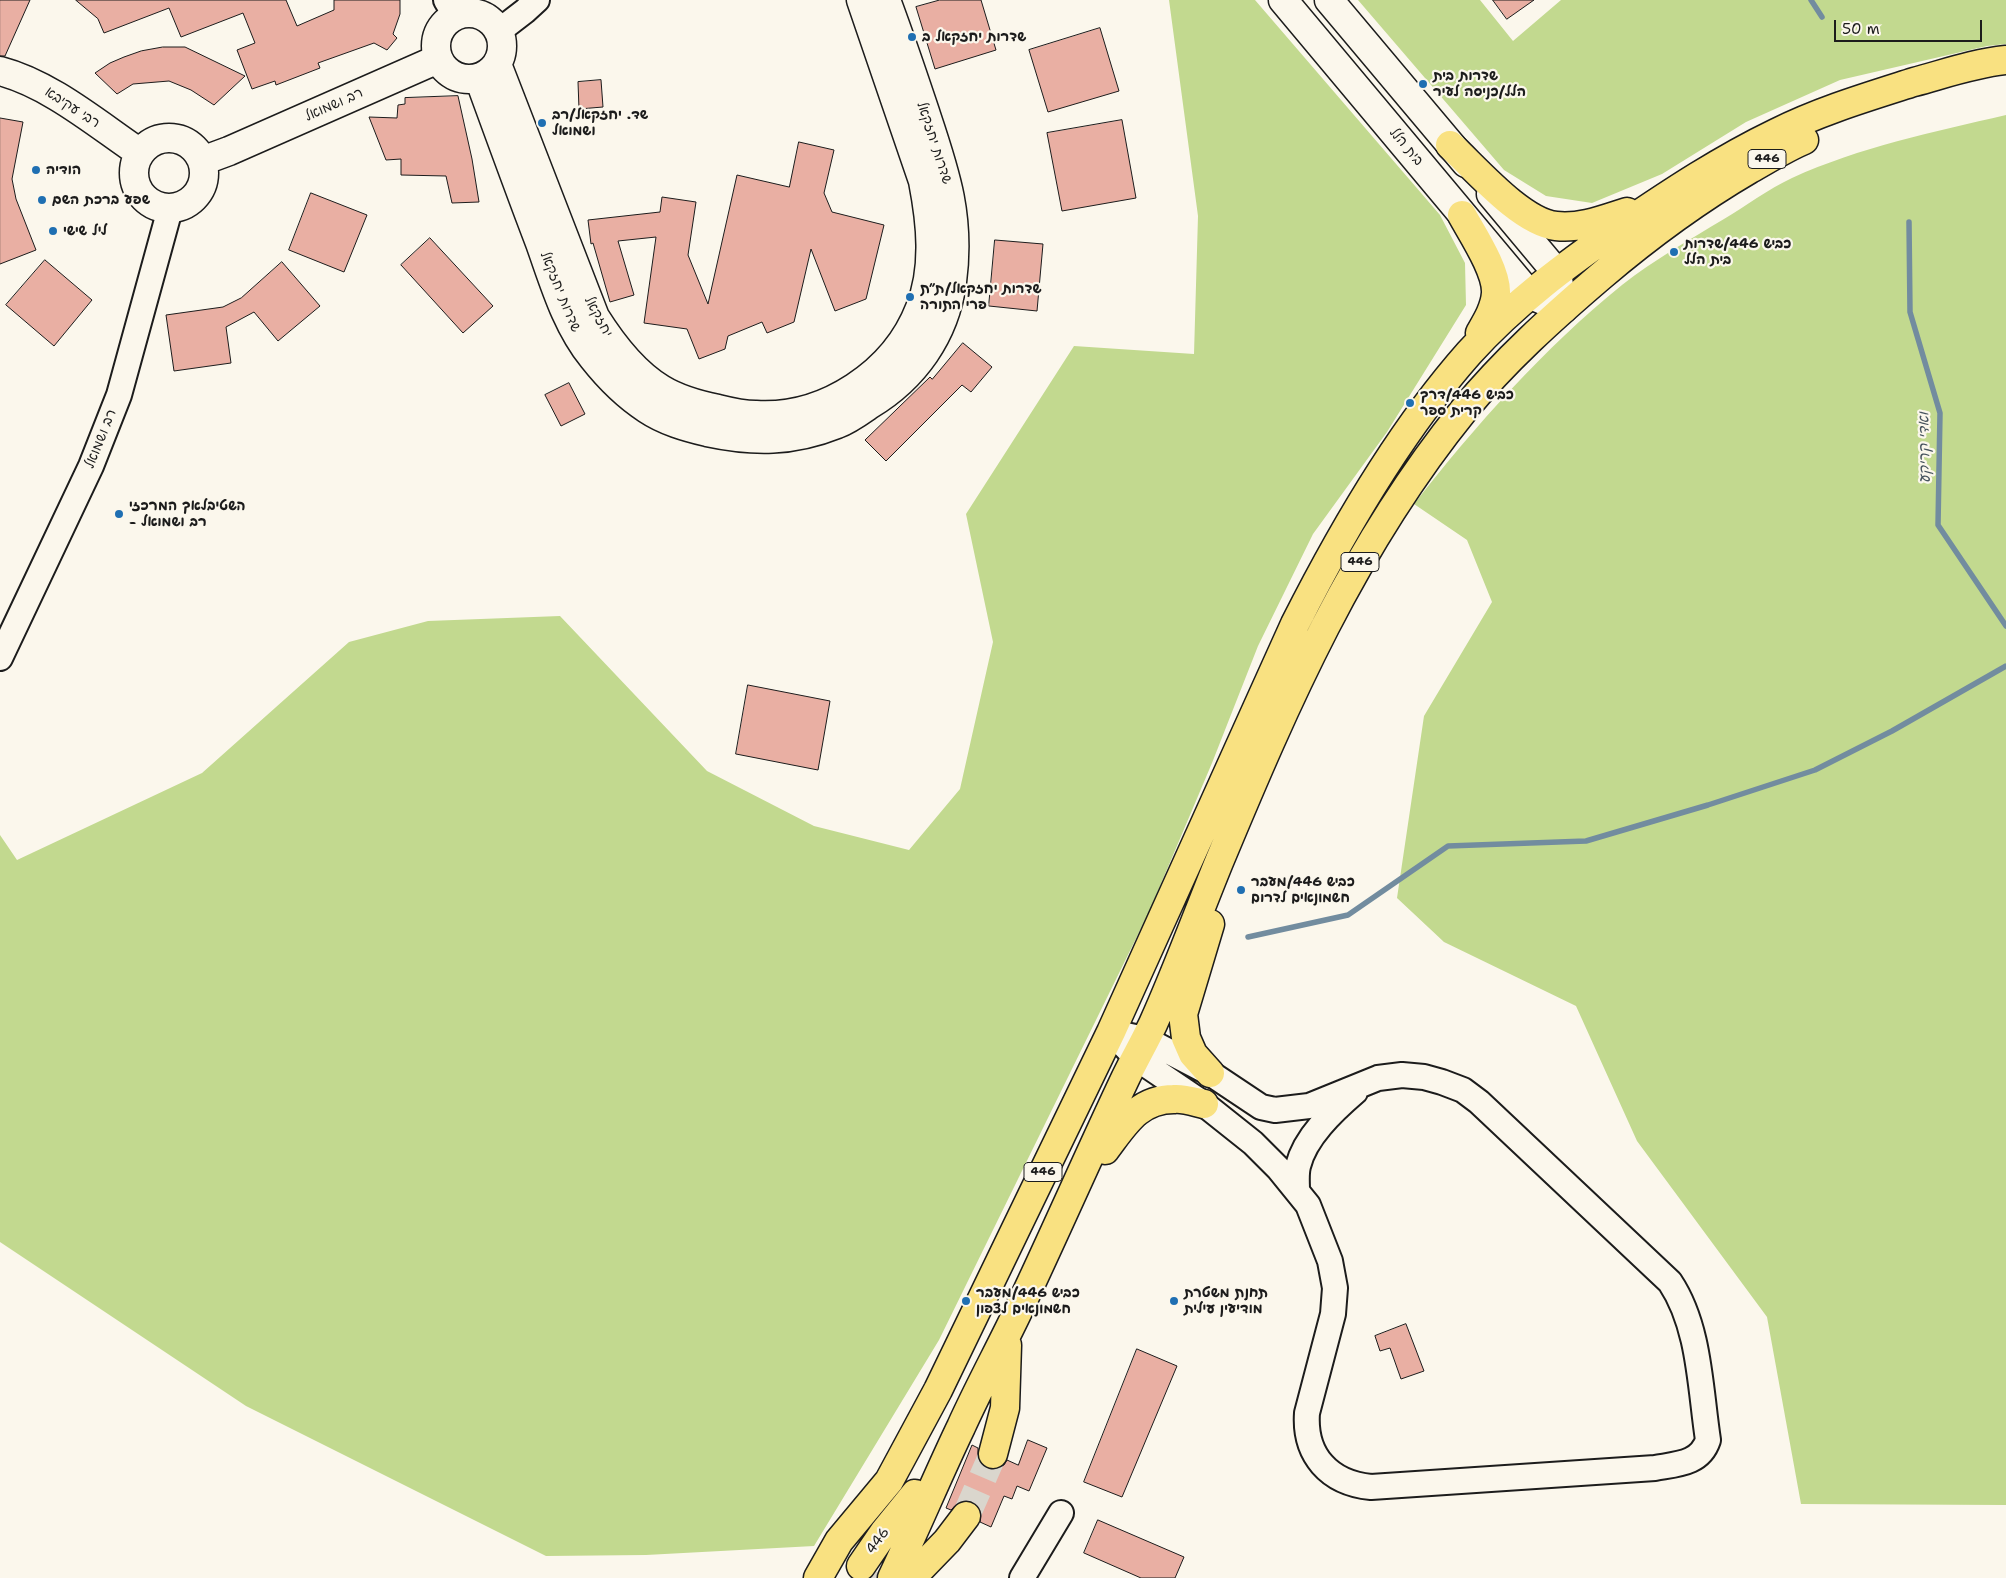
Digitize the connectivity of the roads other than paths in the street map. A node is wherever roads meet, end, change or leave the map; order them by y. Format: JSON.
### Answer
{"nodes":[{"id":1,"x":536,"y":0,"type":"edge"},
{"id":2,"x":861,"y":0,"type":"edge"},
{"id":3,"x":886,"y":0,"type":"edge"},
{"id":4,"x":1283,"y":0,"type":"edge"},
{"id":5,"x":1329,"y":0,"type":"edge"},
{"id":6,"x":451,"y":8,"type":"edge"},
{"id":7,"x":499,"y":31,"type":"junction"},
{"id":8,"x":438,"y":59,"type":"junction"},
{"id":9,"x":2006,"y":60,"type":"edge"},
{"id":10,"x":0,"y":71,"type":"edge"},
{"id":11,"x":488,"y":71,"type":"junction"},
{"id":12,"x":2006,"y":78,"type":"edge"},
{"id":13,"x":1450,"y":145,"type":"junction"},
{"id":14,"x":140,"y":153,"type":"junction"},
{"id":15,"x":202,"y":161,"type":"junction"},
{"id":16,"x":1658,"y":202,"type":"junction"},
{"id":17,"x":170,"y":209,"type":"junction"},
{"id":18,"x":1462,"y":215,"type":"junction"},
{"id":19,"x":1557,"y":273,"type":"junction"},
{"id":20,"x":1529,"y":294,"type":"junction"},
{"id":21,"x":1563,"y":308,"type":"junction"},
{"id":22,"x":1469,"y":354,"type":"junction"},
{"id":23,"x":835,"y":412,"type":"junction"},
{"id":24,"x":0,"y":658,"type":"edge"},
{"id":25,"x":1243,"y":808,"type":"junction"},
{"id":26,"x":1111,"y":1032,"type":"junction"},
{"id":27,"x":1140,"y":1049,"type":"junction"},
{"id":28,"x":1210,"y":1073,"type":"junction"},
{"id":29,"x":1366,"y":1082,"type":"junction"},
{"id":30,"x":1204,"y":1104,"type":"junction"},
{"id":31,"x":1076,"y":1186,"type":"junction"},
{"id":32,"x":1297,"y":1190,"type":"junction"},
{"id":33,"x":1018,"y":1311,"type":"junction"},
{"id":34,"x":1007,"y":1339,"type":"junction"},
{"id":35,"x":993,"y":1454,"type":"tunnel mouth"},
{"id":36,"x":1061,"y":1514,"type":"dead end"},
{"id":37,"x":966,"y":1516,"type":"tunnel mouth"},
{"id":38,"x":891,"y":1573,"type":"edge"},
{"id":39,"x":818,"y":1578,"type":"edge"},
{"id":40,"x":1022,"y":1578,"type":"edge"}],
"edges":[{"from":1,"to":7,"type":"street"},
{"from":2,"to":23,"type":"street","name":"שדרות יחזקאל"},
{"from":3,"to":23,"type":"street","name":"שדרות יחזקאל"},
{"from":4,"to":18,"type":"street","name":"בית הלל"},
{"from":5,"to":13,"type":"street"},
{"from":6,"to":7,"type":"street"},
{"from":6,"to":8,"type":"street"},
{"from":7,"to":11,"type":"street"},
{"from":8,"to":11,"type":"street"},
{"from":8,"to":15,"type":"street","name":"רב ושמואל"},
{"from":9,"to":16,"type":"main road","number":"446"},
{"from":10,"to":14,"type":"street","name":"רבי עקיבא"},
{"from":11,"to":23,"type":"street","name":"יחזקאל"},
{"from":12,"to":21,"type":"main road","number":"446"},
{"from":13,"to":16,"type":"main road"},
{"from":13,"to":19,"type":"street"},
{"from":14,"to":15,"type":"street"},
{"from":14,"to":17,"type":"street"},
{"from":15,"to":17,"type":"street"},
{"from":16,"to":19,"type":"main road","number":"446"},
{"from":17,"to":24,"type":"street","name":"רב ושמואל"},
{"from":18,"to":20,"type":"street","name":"בית הלל"},
{"from":18,"to":22,"type":"main road"},
{"from":19,"to":20,"type":"main road","number":"446"},
{"from":19,"to":21,"type":"street"},
{"from":20,"to":21,"type":"street"},
{"from":20,"to":22,"type":"main road","number":"446"},
{"from":21,"to":25,"type":"main road","number":"446"},
{"from":22,"to":26,"type":"main road","number":"446"},
{"from":25,"to":27,"type":"main road","number":"446"},
{"from":25,"to":28,"type":"main road"},
{"from":26,"to":27,"type":"street"},
{"from":26,"to":39,"type":"main road","number":"446"},
{"from":27,"to":28,"type":"street"},
{"from":27,"to":30,"type":"street"},
{"from":27,"to":31,"type":"main road","number":"446"},
{"from":28,"to":29,"type":"street"},
{"from":29,"to":32,"type":"street"},
{"from":29,"to":32,"type":"street"},
{"from":30,"to":31,"type":"main road"},
{"from":30,"to":32,"type":"street"},
{"from":31,"to":33,"type":"main road","number":"446"},
{"from":33,"to":34,"type":"main road","number":"446"},
{"from":33,"to":38,"type":"main road","number":"446"},
{"from":33,"to":38,"type":"main road","number":"446"},
{"from":34,"to":35,"type":"main road","number":"446"},
{"from":34,"to":38,"type":"main road","number":"446"},
{"from":36,"to":40,"type":"street"},
{"from":37,"to":38,"type":"main road"}]}
